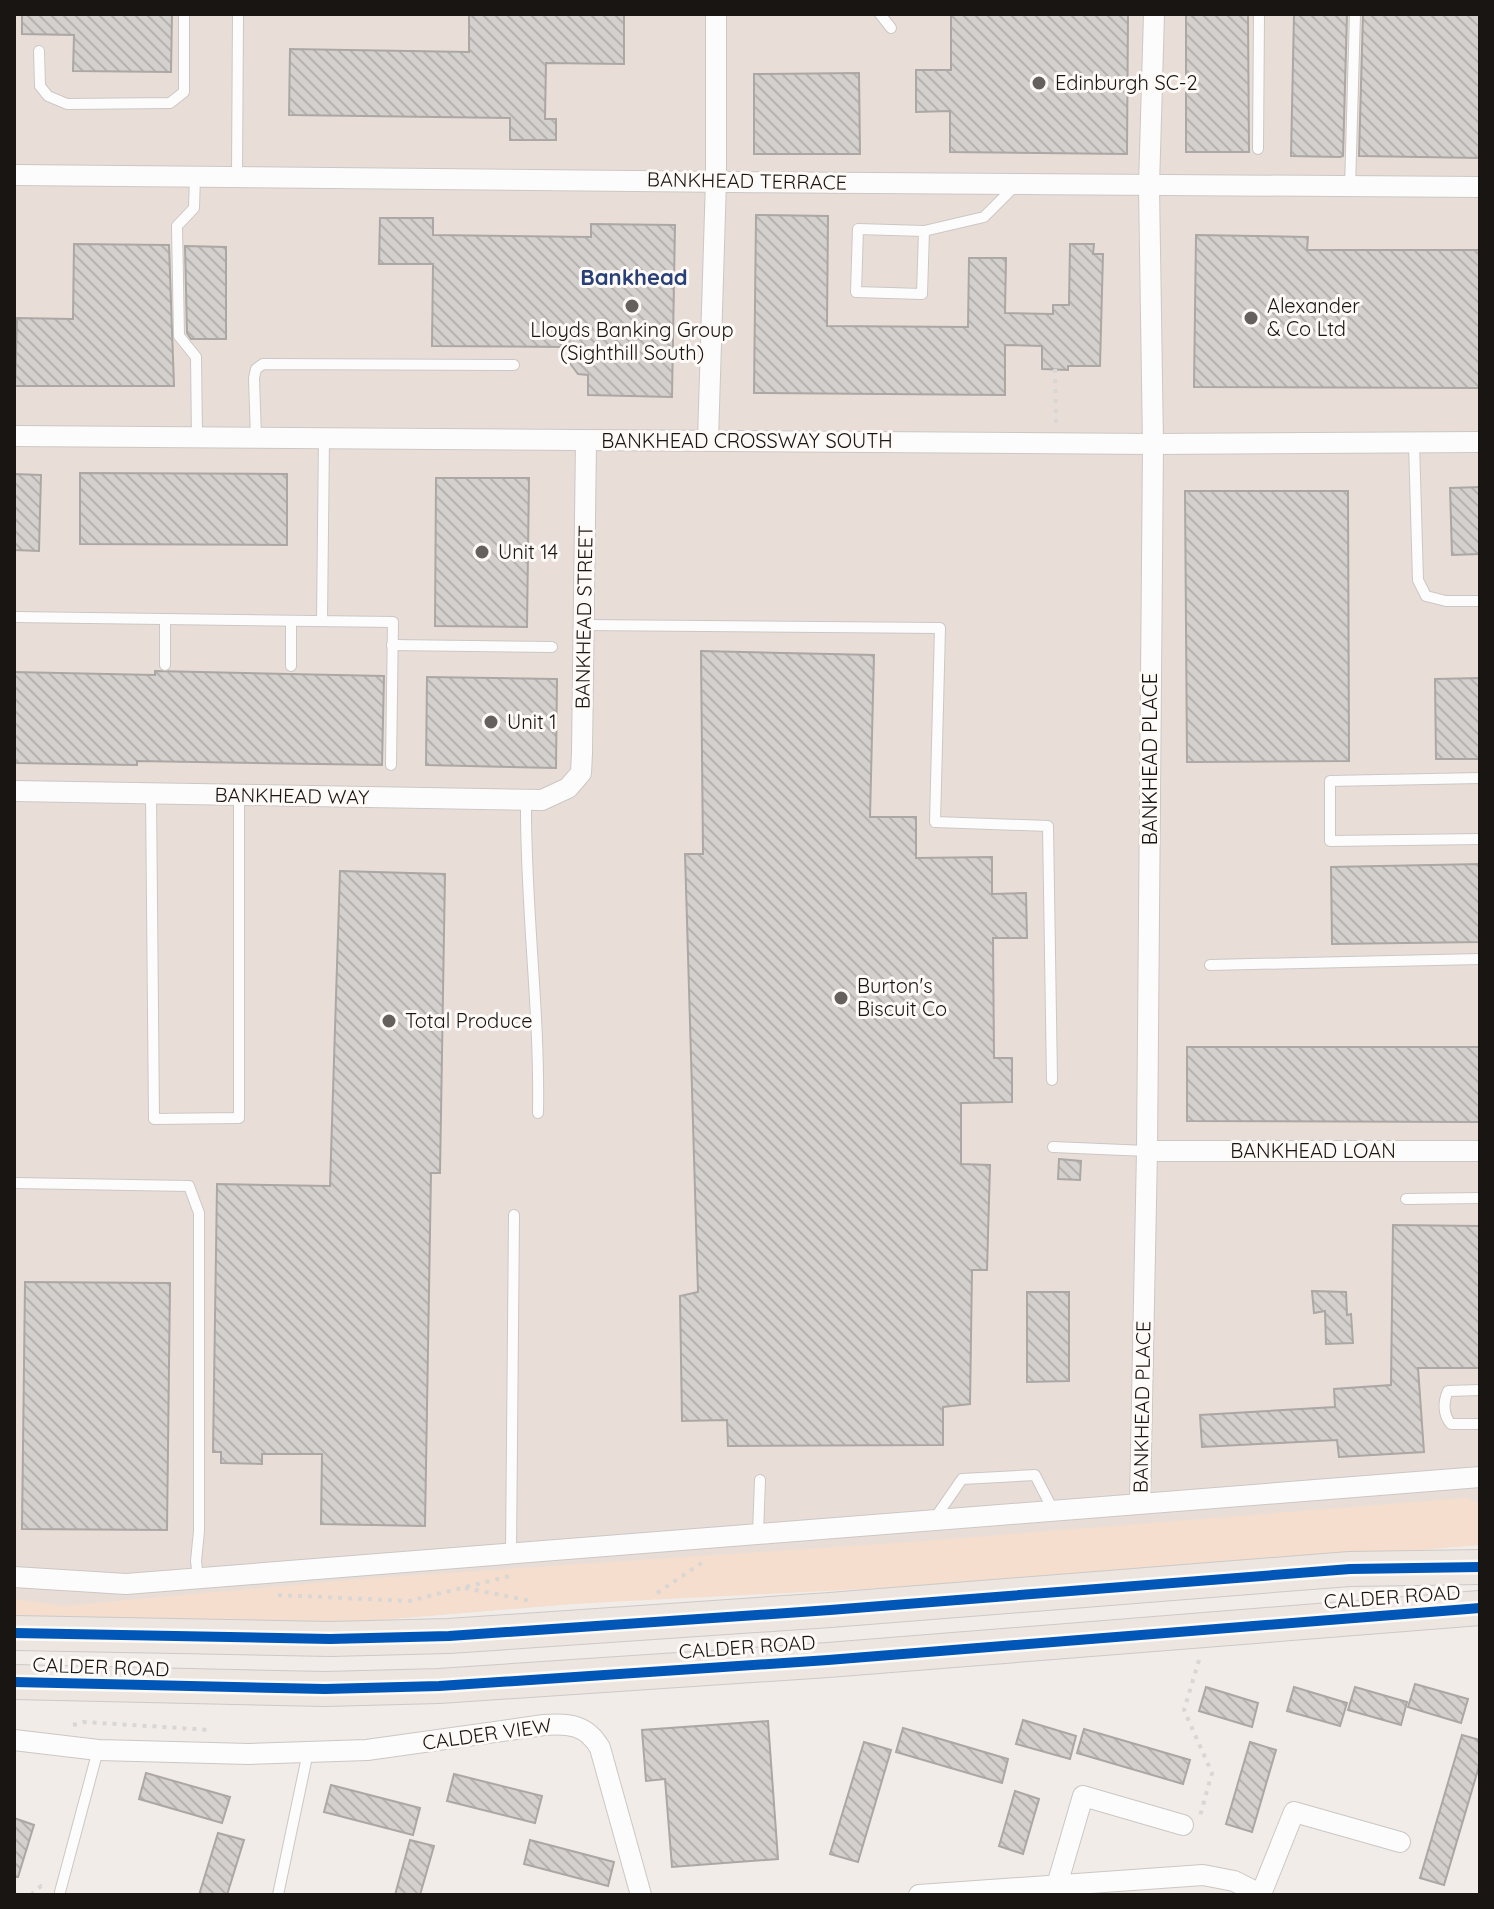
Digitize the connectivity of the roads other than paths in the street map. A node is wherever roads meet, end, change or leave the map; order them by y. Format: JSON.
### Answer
{"nodes":[{"id":1,"x":184,"y":14,"type":"edge"},
{"id":2,"x":238,"y":14,"type":"edge"},
{"id":3,"x":716,"y":14,"type":"edge"},
{"id":4,"x":880,"y":14,"type":"edge"},
{"id":5,"x":1154,"y":14,"type":"edge"},
{"id":6,"x":1259,"y":14,"type":"edge"},
{"id":7,"x":1355,"y":14,"type":"edge"},
{"id":8,"x":891,"y":28,"type":"dead end"},
{"id":9,"x":39,"y":51,"type":"dead end"},
{"id":10,"x":1258,"y":149,"type":"dead end"},
{"id":11,"x":14,"y":175,"type":"edge"},
{"id":12,"x":195,"y":176,"type":"junction"},
{"id":13,"x":237,"y":176,"type":"junction"},
{"id":14,"x":716,"y":180,"type":"junction"},
{"id":15,"x":1016,"y":184,"type":"junction"},
{"id":16,"x":1149,"y":186,"type":"junction"},
{"id":17,"x":1350,"y":187,"type":"junction"},
{"id":18,"x":1480,"y":187,"type":"edge"},
{"id":19,"x":924,"y":231,"type":"junction"},
{"id":20,"x":514,"y":365,"type":"dead end"},
{"id":21,"x":14,"y":436,"type":"edge"},
{"id":22,"x":197,"y":437,"type":"junction"},
{"id":23,"x":256,"y":438,"type":"junction"},
{"id":24,"x":324,"y":438,"type":"junction"},
{"id":25,"x":708,"y":440,"type":"junction"},
{"id":26,"x":586,"y":441,"type":"junction"},
{"id":27,"x":1480,"y":442,"type":"edge"},
{"id":28,"x":1414,"y":443,"type":"junction"},
{"id":29,"x":1153,"y":444,"type":"junction"},
{"id":30,"x":1480,"y":601,"type":"edge"},
{"id":31,"x":14,"y":617,"type":"edge"},
{"id":32,"x":165,"y":619,"type":"junction"},
{"id":33,"x":291,"y":621,"type":"junction"},
{"id":34,"x":322,"y":621,"type":"junction"},
{"id":35,"x":584,"y":625,"type":"junction"},
{"id":36,"x":392,"y":645,"type":"junction"},
{"id":37,"x":552,"y":647,"type":"dead end"},
{"id":38,"x":165,"y":665,"type":"dead end"},
{"id":39,"x":291,"y":666,"type":"dead end"},
{"id":40,"x":391,"y":765,"type":"dead end"},
{"id":41,"x":1480,"y":778,"type":"edge"},
{"id":42,"x":568,"y":788,"type":"joint"},
{"id":43,"x":14,"y":791,"type":"edge"},
{"id":44,"x":151,"y":793,"type":"junction"},
{"id":45,"x":239,"y":795,"type":"junction"},
{"id":46,"x":526,"y":800,"type":"junction"},
{"id":47,"x":1480,"y":839,"type":"edge"},
{"id":48,"x":1480,"y":959,"type":"edge"},
{"id":49,"x":1210,"y":965,"type":"dead end"},
{"id":50,"x":1052,"y":1080,"type":"dead end"},
{"id":51,"x":538,"y":1113,"type":"dead end"},
{"id":52,"x":1053,"y":1147,"type":"dead end"},
{"id":53,"x":1147,"y":1151,"type":"junction"},
{"id":54,"x":1480,"y":1151,"type":"edge"},
{"id":55,"x":14,"y":1183,"type":"edge"},
{"id":56,"x":1480,"y":1198,"type":"edge"},
{"id":57,"x":1406,"y":1199,"type":"dead end"},
{"id":58,"x":514,"y":1215,"type":"dead end"},
{"id":59,"x":1480,"y":1390,"type":"edge"},
{"id":60,"x":1480,"y":1424,"type":"edge"},
{"id":61,"x":1480,"y":1477,"type":"edge"},
{"id":62,"x":760,"y":1480,"type":"dead end"},
{"id":63,"x":1140,"y":1503,"type":"junction"},
{"id":64,"x":1053,"y":1510,"type":"junction"},
{"id":65,"x":934,"y":1520,"type":"junction"},
{"id":66,"x":758,"y":1533,"type":"junction"},
{"id":67,"x":511,"y":1553,"type":"junction"},
{"id":68,"x":1480,"y":1567,"type":"edge"},
{"id":69,"x":14,"y":1577,"type":"edge"},
{"id":70,"x":198,"y":1578,"type":"junction"},
{"id":71,"x":1480,"y":1608,"type":"edge"},
{"id":72,"x":14,"y":1633,"type":"edge"},
{"id":73,"x":14,"y":1682,"type":"edge"},
{"id":74,"x":14,"y":1740,"type":"edge"},
{"id":75,"x":98,"y":1750,"type":"junction"},
{"id":76,"x":308,"y":1752,"type":"junction"},
{"id":77,"x":1191,"y":1820,"type":"road end"},
{"id":78,"x":1400,"y":1842,"type":"dead end"},
{"id":79,"x":1057,"y":1885,"type":"junction"},
{"id":80,"x":60,"y":1892,"type":"dead end"},
{"id":81,"x":996,"y":1892,"type":"edge"},
{"id":82,"x":1262,"y":1894,"type":"edge"},
{"id":83,"x":278,"y":1895,"type":"edge"},
{"id":84,"x":641,"y":1895,"type":"edge"},
{"id":85,"x":919,"y":1895,"type":"edge"}],
"edges":[{"from":1,"to":9,"type":"lane"},
{"from":2,"to":13,"type":"lane"},
{"from":3,"to":14,"type":"street"},
{"from":4,"to":8,"type":"lane"},
{"from":5,"to":16,"type":"street","name":"BANKHEAD PLACE"},
{"from":6,"to":10,"type":"lane"},
{"from":7,"to":17,"type":"lane"},
{"from":11,"to":12,"type":"street","name":"BANKHEAD TERRACE"},
{"from":12,"to":13,"type":"street","name":"BANKHEAD TERRACE"},
{"from":12,"to":22,"type":"lane"},
{"from":13,"to":14,"type":"street","name":"BANKHEAD TERRACE"},
{"from":14,"to":15,"type":"street","name":"BANKHEAD TERRACE"},
{"from":14,"to":25,"type":"street"},
{"from":15,"to":16,"type":"street","name":"BANKHEAD TERRACE"},
{"from":15,"to":19,"type":"lane"},
{"from":16,"to":17,"type":"street","name":"BANKHEAD TERRACE"},
{"from":16,"to":29,"type":"street","name":"BANKHEAD PLACE"},
{"from":17,"to":18,"type":"street","name":"BANKHEAD TERRACE"},
{"from":19,"to":19,"type":"lane"},
{"from":20,"to":23,"type":"lane"},
{"from":21,"to":22,"type":"street","name":"BANKHEAD CROSSWAY SOUTH"},
{"from":22,"to":23,"type":"street","name":"BANKHEAD CROSSWAY SOUTH"},
{"from":23,"to":24,"type":"street","name":"BANKHEAD CROSSWAY SOUTH"},
{"from":24,"to":26,"type":"street","name":"BANKHEAD CROSSWAY SOUTH"},
{"from":24,"to":34,"type":"lane"},
{"from":25,"to":26,"type":"street","name":"BANKHEAD CROSSWAY SOUTH"},
{"from":25,"to":29,"type":"street","name":"BANKHEAD CROSSWAY SOUTH"},
{"from":26,"to":35,"type":"street","name":"BANKHEAD STREET"},
{"from":27,"to":28,"type":"street","name":"BANKHEAD CROSSWAY SOUTH"},
{"from":28,"to":29,"type":"street","name":"BANKHEAD CROSSWAY SOUTH"},
{"from":28,"to":30,"type":"lane"},
{"from":29,"to":53,"type":"street","name":"BANKHEAD PLACE"},
{"from":31,"to":32,"type":"lane"},
{"from":32,"to":33,"type":"lane"},
{"from":32,"to":38,"type":"lane"},
{"from":33,"to":34,"type":"lane"},
{"from":33,"to":39,"type":"lane"},
{"from":34,"to":36,"type":"lane"},
{"from":35,"to":42,"type":"street","name":"BANKHEAD STREET"},
{"from":35,"to":50,"type":"lane"},
{"from":36,"to":37,"type":"lane"},
{"from":36,"to":40,"type":"lane"},
{"from":41,"to":47,"type":"lane"},
{"from":42,"to":46,"type":"street","name":"BANKHEAD WAY"},
{"from":43,"to":44,"type":"street","name":"BANKHEAD WAY"},
{"from":44,"to":45,"type":"street","name":"BANKHEAD WAY"},
{"from":44,"to":45,"type":"lane"},
{"from":45,"to":46,"type":"street","name":"BANKHEAD WAY"},
{"from":46,"to":51,"type":"lane"},
{"from":48,"to":49,"type":"lane"},
{"from":52,"to":53,"type":"lane"},
{"from":53,"to":54,"type":"street","name":"BANKHEAD LOAN"},
{"from":53,"to":63,"type":"street","name":"BANKHEAD PLACE"},
{"from":55,"to":70,"type":"lane"},
{"from":56,"to":57,"type":"lane"},
{"from":58,"to":67,"type":"lane"},
{"from":59,"to":60,"type":"lane"},
{"from":61,"to":63,"type":"street"},
{"from":62,"to":66,"type":"lane"},
{"from":63,"to":64,"type":"street"},
{"from":64,"to":65,"type":"street"},
{"from":64,"to":65,"type":"lane"},
{"from":65,"to":66,"type":"street"},
{"from":66,"to":67,"type":"street"},
{"from":67,"to":70,"type":"street"},
{"from":68,"to":72,"type":"main road","name":"CALDER ROAD"},
{"from":69,"to":70,"type":"street"},
{"from":71,"to":73,"type":"main road","name":"CALDER ROAD"},
{"from":74,"to":75,"type":"street","name":"CALDER VIEW"},
{"from":75,"to":76,"type":"street","name":"CALDER VIEW"},
{"from":75,"to":80,"type":"lane"},
{"from":76,"to":83,"type":"lane"},
{"from":76,"to":84,"type":"street","name":"CALDER VIEW"},
{"from":77,"to":79,"type":"street"},
{"from":78,"to":82,"type":"street"},
{"from":79,"to":81,"type":"street"},
{"from":79,"to":82,"type":"street"},
{"from":81,"to":85,"type":"street"}]}
